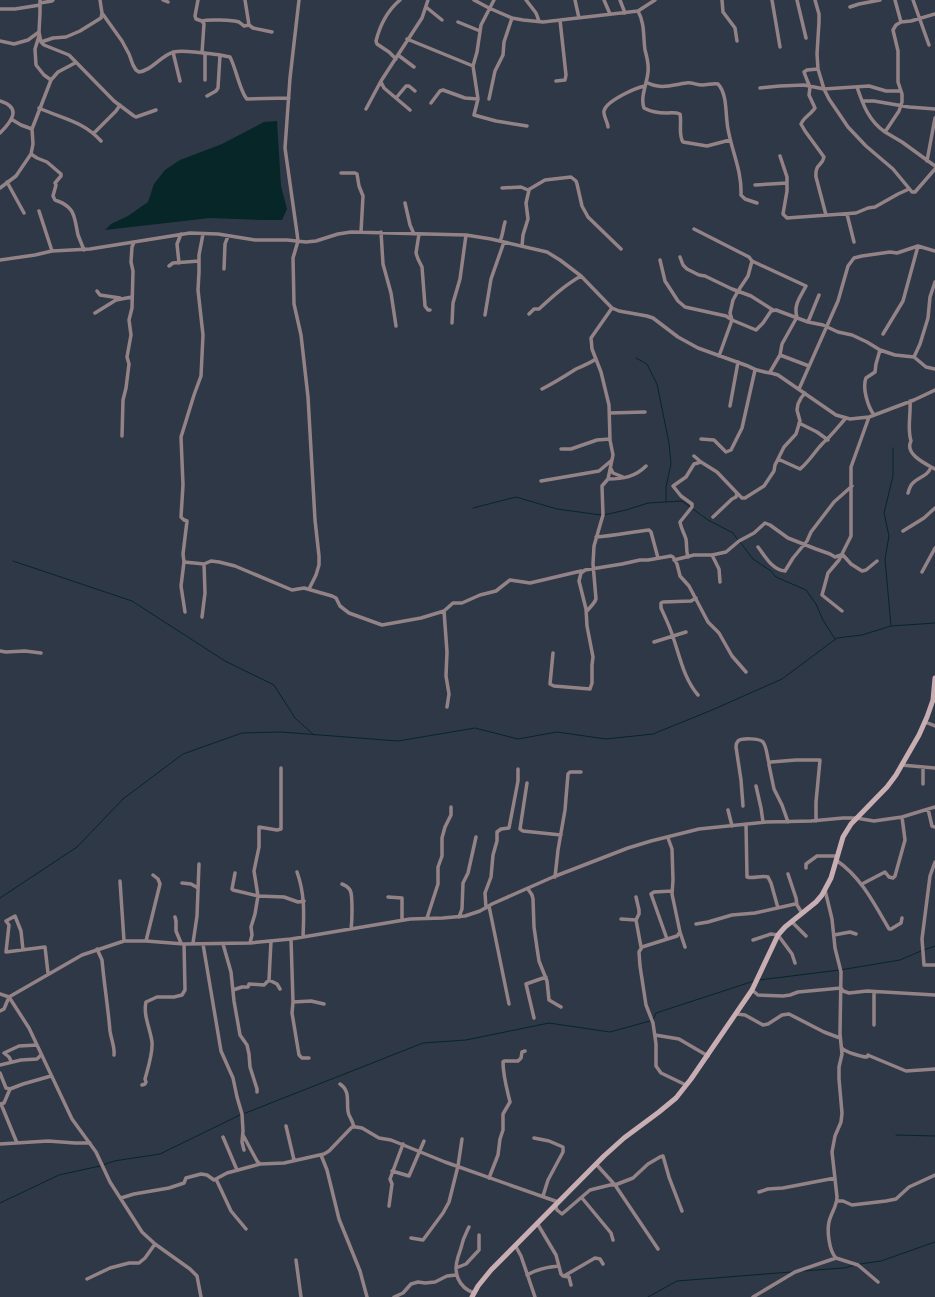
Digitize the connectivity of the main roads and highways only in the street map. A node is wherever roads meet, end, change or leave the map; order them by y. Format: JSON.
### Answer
{"nodes":[{"id":1,"x":935,"y":678,"type":"edge"},
{"id":2,"x":473,"y":1295,"type":"edge"}],
"edges":[{"from":1,"to":2,"type":"main road"}]}
